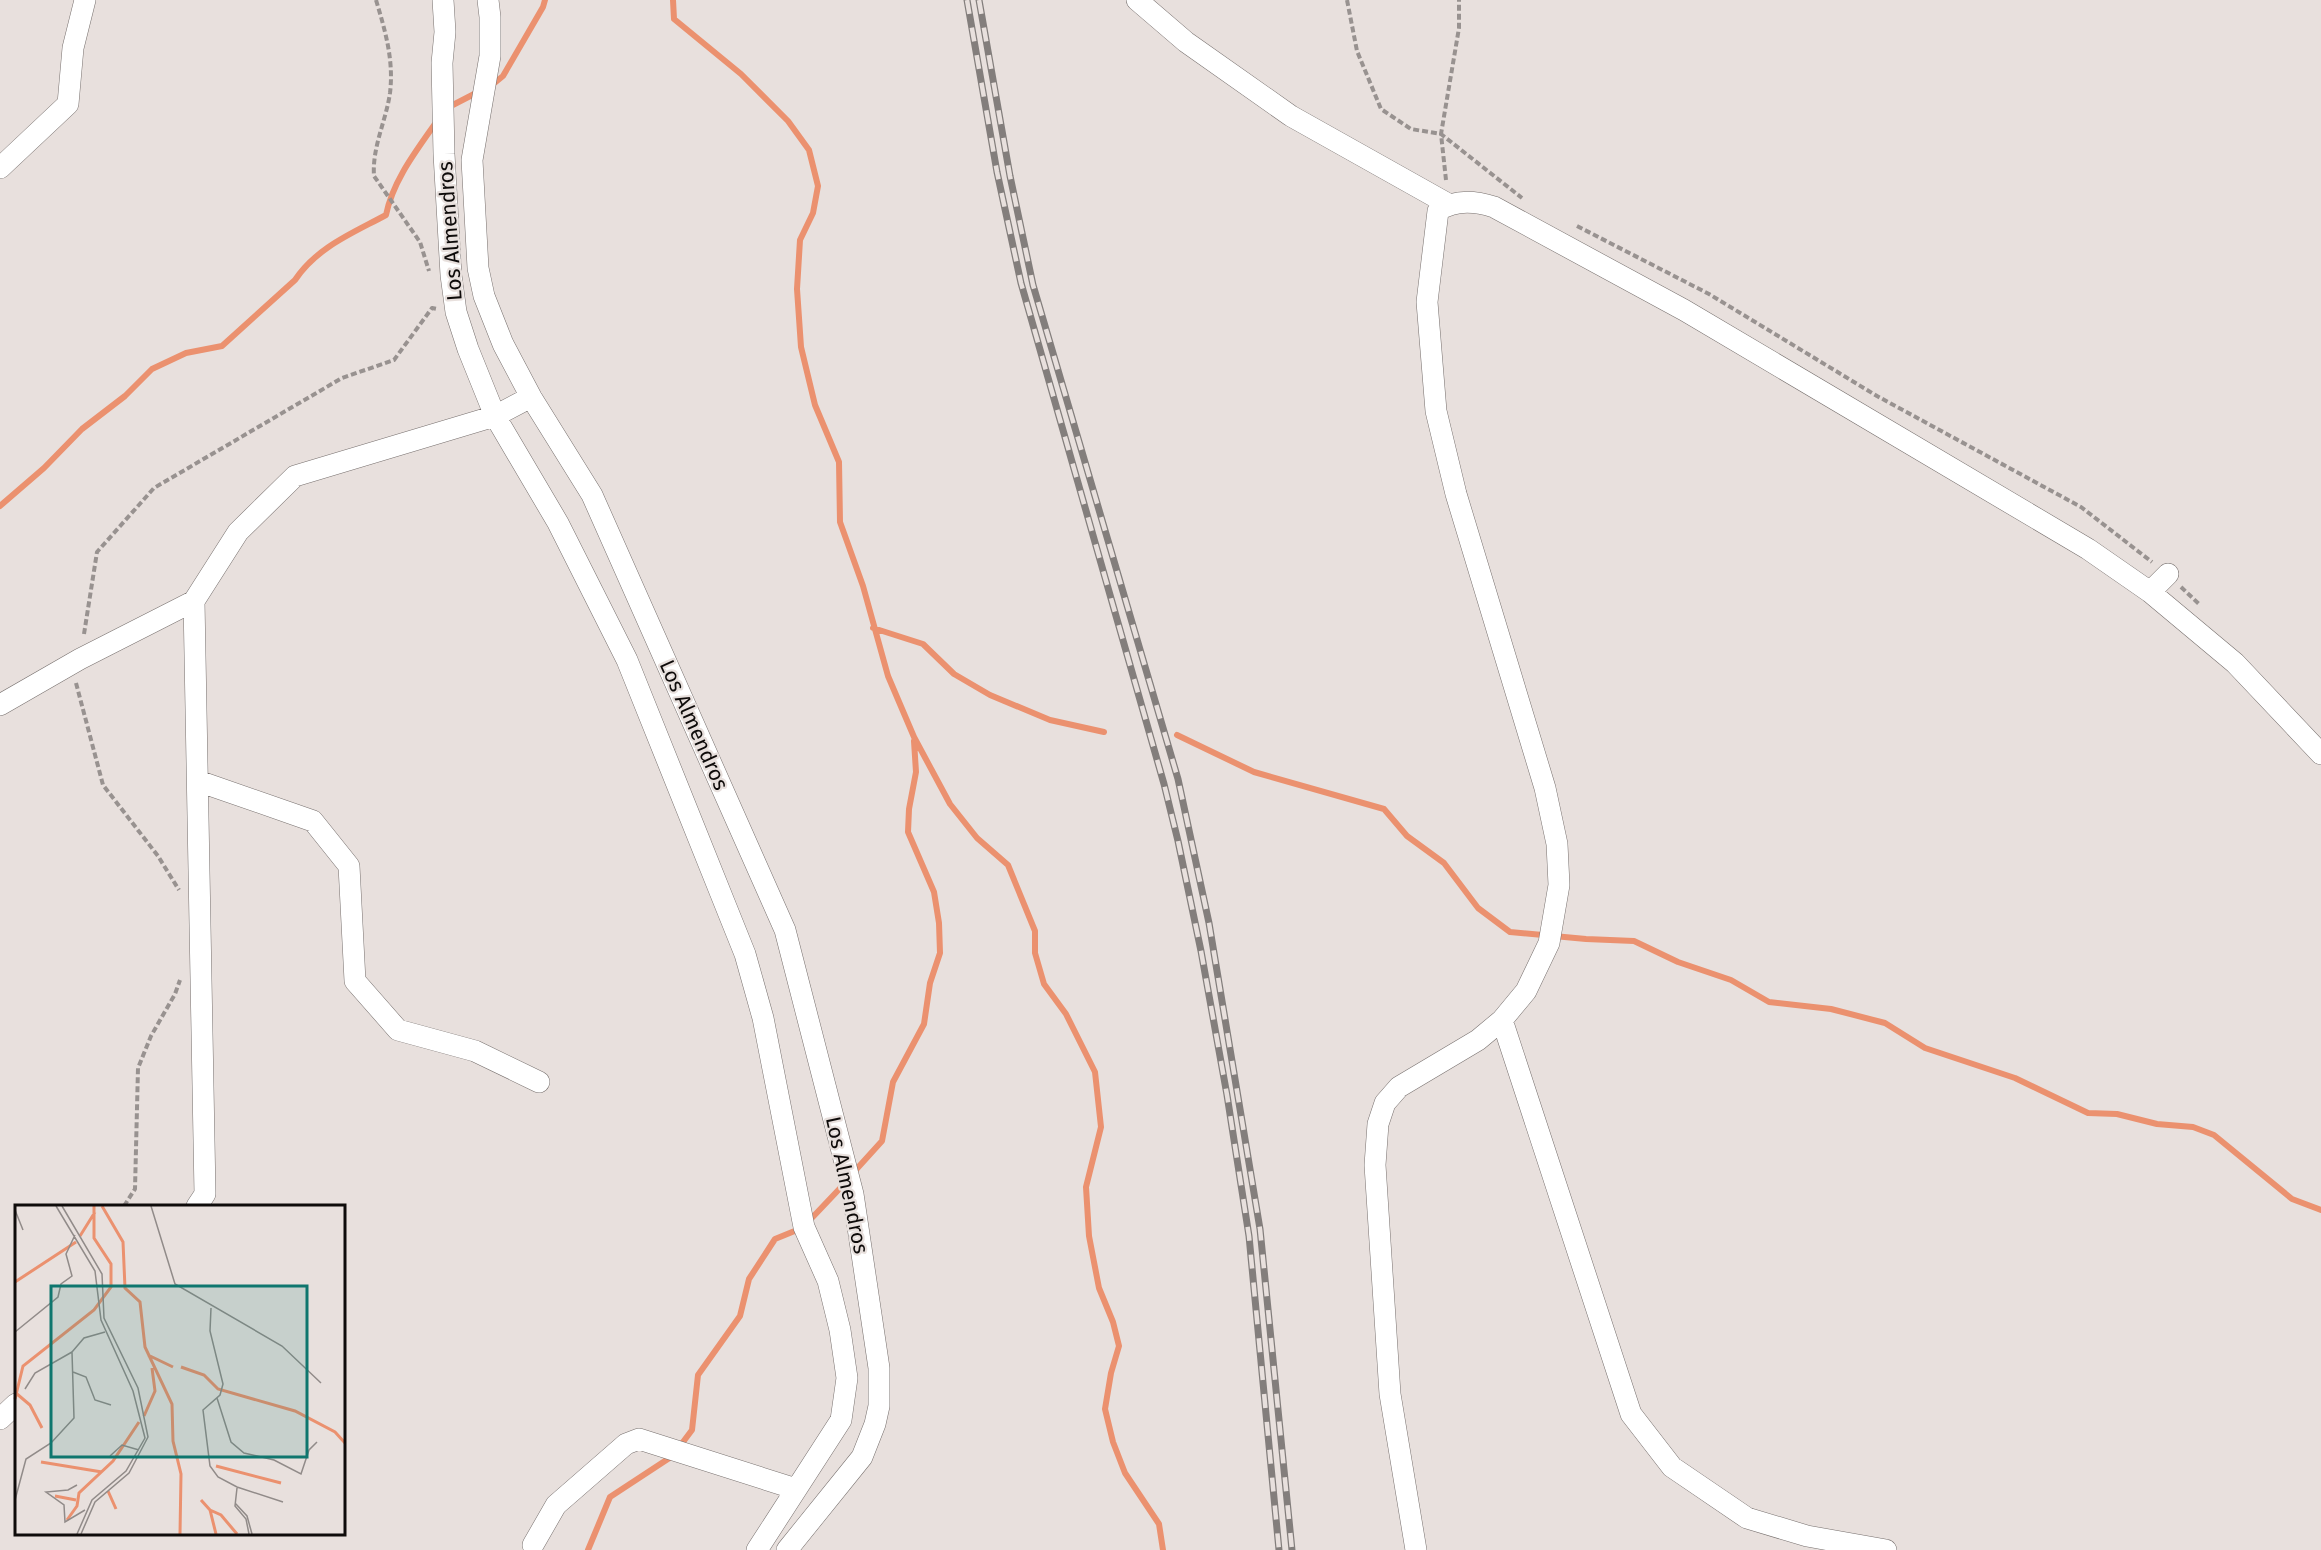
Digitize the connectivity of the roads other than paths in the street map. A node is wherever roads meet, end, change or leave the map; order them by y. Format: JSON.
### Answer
{"nodes":[{"id":1,"x":86,"y":0,"type":"edge"},
{"id":2,"x":443,"y":0,"type":"edge"},
{"id":3,"x":488,"y":0,"type":"edge"},
{"id":4,"x":1137,"y":0,"type":"edge"},
{"id":5,"x":0,"y":168,"type":"edge"},
{"id":6,"x":1448,"y":204,"type":"junction"},
{"id":7,"x":531,"y":397,"type":"junction"},
{"id":8,"x":495,"y":416,"type":"junction"},
{"id":9,"x":2168,"y":574,"type":"dead end"},
{"id":10,"x":2150,"y":592,"type":"junction"},
{"id":11,"x":195,"y":601,"type":"junction"},
{"id":12,"x":0,"y":705,"type":"edge"},
{"id":13,"x":2321,"y":754,"type":"edge"},
{"id":14,"x":198,"y":781,"type":"junction"},
{"id":15,"x":1502,"y":1020,"type":"junction"},
{"id":16,"x":539,"y":1082,"type":"dead end"},
{"id":17,"x":198,"y":1205,"type":"edge"},
{"id":18,"x":15,"y":1405,"type":"edge"},
{"id":19,"x":0,"y":1419,"type":"edge"},
{"id":20,"x":817,"y":1457,"type":"junction"},
{"id":21,"x":853,"y":1467,"type":"junction"},
{"id":22,"x":796,"y":1489,"type":"junction"},
{"id":23,"x":533,"y":1545,"type":"dead end"},
{"id":24,"x":757,"y":1550,"type":"edge"},
{"id":25,"x":787,"y":1550,"type":"edge"},
{"id":26,"x":1416,"y":1550,"type":"edge"},
{"id":27,"x":1886,"y":1550,"type":"edge"}],
"edges":[{"from":1,"to":5,"type":"street"},
{"from":2,"to":8,"type":"street","name":"Los Almendros"},
{"from":3,"to":7,"type":"street","name":"Los Almendros"},
{"from":4,"to":6,"type":"street"},
{"from":6,"to":10,"type":"street"},
{"from":6,"to":15,"type":"street"},
{"from":7,"to":8,"type":"street"},
{"from":7,"to":21,"type":"street","name":"Los Almendros"},
{"from":8,"to":11,"type":"street"},
{"from":8,"to":20,"type":"street","name":"Los Almendros"},
{"from":9,"to":10,"type":"street"},
{"from":10,"to":13,"type":"street"},
{"from":11,"to":12,"type":"street"},
{"from":11,"to":14,"type":"street"},
{"from":14,"to":16,"type":"street"},
{"from":14,"to":17,"type":"street"},
{"from":15,"to":26,"type":"street"},
{"from":15,"to":27,"type":"street"},
{"from":18,"to":19,"type":"street"},
{"from":20,"to":21,"type":"street"},
{"from":20,"to":22,"type":"street","name":"Los Almendros"},
{"from":21,"to":25,"type":"street","name":"Los Almendros"},
{"from":22,"to":23,"type":"street"},
{"from":22,"to":24,"type":"street","name":"Los Almendros"}]}
